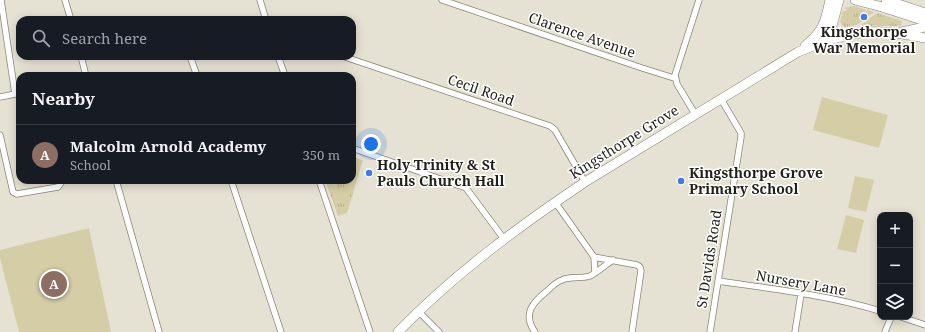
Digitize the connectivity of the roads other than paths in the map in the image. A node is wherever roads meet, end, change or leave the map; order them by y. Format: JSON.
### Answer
{"nodes":[{"id":1,"x":1,"y":0,"type":"edge"},
{"id":2,"x":65,"y":0,"type":"edge"},
{"id":3,"x":260,"y":0,"type":"edge"},
{"id":4,"x":442,"y":0,"type":"edge"},
{"id":5,"x":700,"y":0,"type":"edge"},
{"id":6,"x":830,"y":0,"type":"edge"},
{"id":7,"x":839,"y":0,"type":"edge"},
{"id":8,"x":855,"y":0,"type":"edge"},
{"id":9,"x":886,"y":0,"type":"edge"},
{"id":10,"x":904,"y":3,"type":"edge"},
{"id":11,"x":925,"y":13,"type":"edge"},
{"id":12,"x":70,"y":16,"type":"edge"},
{"id":13,"x":265,"y":16,"type":"edge"},
{"id":14,"x":925,"y":22,"type":"edge"},
{"id":15,"x":925,"y":27,"type":"edge"},
{"id":16,"x":895,"y":33,"type":"junction"},
{"id":17,"x":925,"y":38,"type":"edge"},
{"id":18,"x":824,"y":41,"type":"junction"},
{"id":19,"x":798,"y":52,"type":"junction"},
{"id":20,"x":82,"y":60,"type":"edge"},
{"id":21,"x":191,"y":60,"type":"edge"},
{"id":22,"x":279,"y":60,"type":"edge"},
{"id":23,"x":354,"y":60,"type":"edge"},
{"id":24,"x":85,"y":72,"type":"edge"},
{"id":25,"x":196,"y":72,"type":"edge"},
{"id":26,"x":284,"y":72,"type":"edge"},
{"id":27,"x":674,"y":78,"type":"junction"},
{"id":28,"x":16,"y":87,"type":"edge"},
{"id":29,"x":16,"y":93,"type":"edge"},
{"id":30,"x":0,"y":97,"type":"edge"},
{"id":31,"x":721,"y":99,"type":"junction"},
{"id":32,"x":695,"y":114,"type":"junction"},
{"id":33,"x":0,"y":135,"type":"edge"},
{"id":34,"x":1,"y":149,"type":"edge"},
{"id":35,"x":356,"y":149,"type":"edge"},
{"id":36,"x":585,"y":182,"type":"junction"},
{"id":37,"x":60,"y":184,"type":"edge"},
{"id":38,"x":117,"y":184,"type":"edge"},
{"id":39,"x":232,"y":184,"type":"edge"},
{"id":40,"x":320,"y":184,"type":"edge"},
{"id":41,"x":555,"y":202,"type":"junction"},
{"id":42,"x":504,"y":239,"type":"junction"},
{"id":43,"x":594,"y":257,"type":"junction"},
{"id":44,"x":613,"y":260,"type":"junction"},
{"id":45,"x":595,"y":273,"type":"junction"},
{"id":46,"x":718,"y":281,"type":"junction"},
{"id":47,"x":801,"y":294,"type":"junction"},
{"id":48,"x":877,"y":310,"type":"edge"},
{"id":49,"x":419,"y":312,"type":"junction"},
{"id":50,"x":890,"y":320,"type":"edge"},
{"id":51,"x":910,"y":320,"type":"edge"},
{"id":52,"x":925,"y":325,"type":"edge"},
{"id":53,"x":159,"y":332,"type":"edge"},
{"id":54,"x":281,"y":332,"type":"edge"},
{"id":55,"x":370,"y":332,"type":"edge"},
{"id":56,"x":398,"y":332,"type":"edge"},
{"id":57,"x":439,"y":332,"type":"edge"},
{"id":58,"x":535,"y":332,"type":"edge"},
{"id":59,"x":632,"y":332,"type":"edge"},
{"id":60,"x":710,"y":332,"type":"edge"},
{"id":61,"x":795,"y":332,"type":"edge"},
{"id":62,"x":885,"y":332,"type":"edge"}],
"edges":[{"from":1,"to":28,"type":"street"},
{"from":2,"to":12,"type":"street"},
{"from":3,"to":13,"type":"street"},
{"from":4,"to":27,"type":"street","name":"Clarence Avenue"},
{"from":5,"to":27,"type":"street"},
{"from":6,"to":19,"type":"main road"},
{"from":7,"to":18,"type":"main road"},
{"from":8,"to":14,"type":"main road"},
{"from":9,"to":10,"type":"main road"},
{"from":10,"to":11,"type":"main road"},
{"from":15,"to":16,"type":"main road","name":"Kingsthorpe Grove"},
{"from":16,"to":17,"type":"main road","name":"Kingsthorpe Grove"},
{"from":16,"to":18,"type":"main road","name":"Kingsthorpe Grove"},
{"from":18,"to":19,"type":"main road","name":"Kingsthorpe Grove"},
{"from":19,"to":31,"type":"main road","name":"Kingsthorpe Grove"},
{"from":20,"to":24,"type":"street"},
{"from":21,"to":25,"type":"street"},
{"from":22,"to":26,"type":"street"},
{"from":23,"to":36,"type":"street","name":"Cecil Road"},
{"from":27,"to":32,"type":"street"},
{"from":29,"to":30,"type":"street"},
{"from":31,"to":32,"type":"main road","name":"Kingsthorpe Grove"},
{"from":31,"to":46,"type":"street","name":"St Davids Road"},
{"from":32,"to":36,"type":"main road","name":"Kingsthorpe Grove"},
{"from":33,"to":34,"type":"street"},
{"from":34,"to":37,"type":"street"},
{"from":35,"to":42,"type":"street"},
{"from":36,"to":41,"type":"main road","name":"Kingsthorpe Grove"},
{"from":38,"to":53,"type":"street"},
{"from":39,"to":54,"type":"street"},
{"from":40,"to":55,"type":"street"},
{"from":41,"to":42,"type":"main road","name":"Kingsthorpe Grove"},
{"from":41,"to":43,"type":"street"},
{"from":42,"to":49,"type":"main road","name":"Kingsthorpe Grove"},
{"from":43,"to":44,"type":"street"},
{"from":43,"to":45,"type":"street"},
{"from":44,"to":45,"type":"street"},
{"from":44,"to":59,"type":"street"},
{"from":45,"to":58,"type":"street"},
{"from":46,"to":47,"type":"street","name":"Nursery Lane"},
{"from":46,"to":60,"type":"street","name":"St Davids Road"},
{"from":47,"to":48,"type":"street","name":"Nursery Lane"},
{"from":47,"to":61,"type":"street"},
{"from":49,"to":56,"type":"main road","name":"Kingsthorpe Grove"},
{"from":49,"to":57,"type":"street"},
{"from":50,"to":62,"type":"street"},
{"from":51,"to":52,"type":"street"}]}
